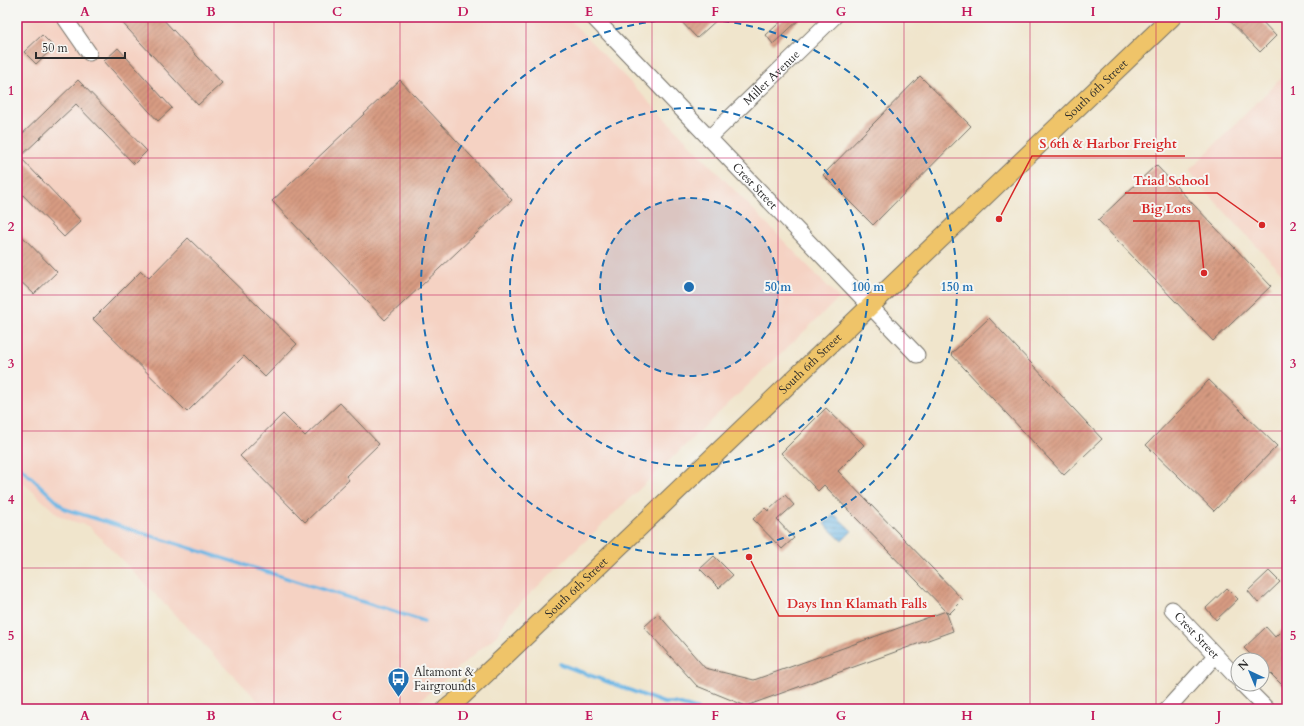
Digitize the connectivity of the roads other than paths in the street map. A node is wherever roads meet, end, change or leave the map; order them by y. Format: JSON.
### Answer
{"nodes":[{"id":1,"x":64,"y":17,"type":"edge"},
{"id":2,"x":593,"y":17,"type":"edge"},
{"id":3,"x":834,"y":17,"type":"edge"},
{"id":4,"x":1172,"y":17,"type":"edge"},
{"id":5,"x":89,"y":53,"type":"dead end"},
{"id":6,"x":709,"y":138,"type":"junction"},
{"id":7,"x":870,"y":307,"type":"junction"},
{"id":8,"x":917,"y":355,"type":"dead end"},
{"id":9,"x":1172,"y":610,"type":"dead end"},
{"id":10,"x":1215,"y":656,"type":"junction"},
{"id":11,"x":1230,"y":672,"type":"edge"},
{"id":12,"x":1250,"y":692,"type":"edge"},
{"id":13,"x":446,"y":709,"type":"edge"},
{"id":14,"x":1167,"y":709,"type":"edge"},
{"id":15,"x":1267,"y":709,"type":"edge"}],
"edges":[{"from":1,"to":5,"type":"street"},
{"from":2,"to":6,"type":"street","name":"Crest Street"},
{"from":3,"to":6,"type":"street","name":"Miller Avenue"},
{"from":4,"to":7,"type":"main road","name":"South 6th Street"},
{"from":6,"to":7,"type":"street","name":"Crest Street"},
{"from":7,"to":8,"type":"street","name":"Crest Street"},
{"from":7,"to":13,"type":"main road","name":"South 6th Street"},
{"from":9,"to":10,"type":"street","name":"Crest Street"},
{"from":10,"to":11,"type":"street","name":"Crest Street"},
{"from":10,"to":14,"type":"street"},
{"from":12,"to":15,"type":"street"}]}
